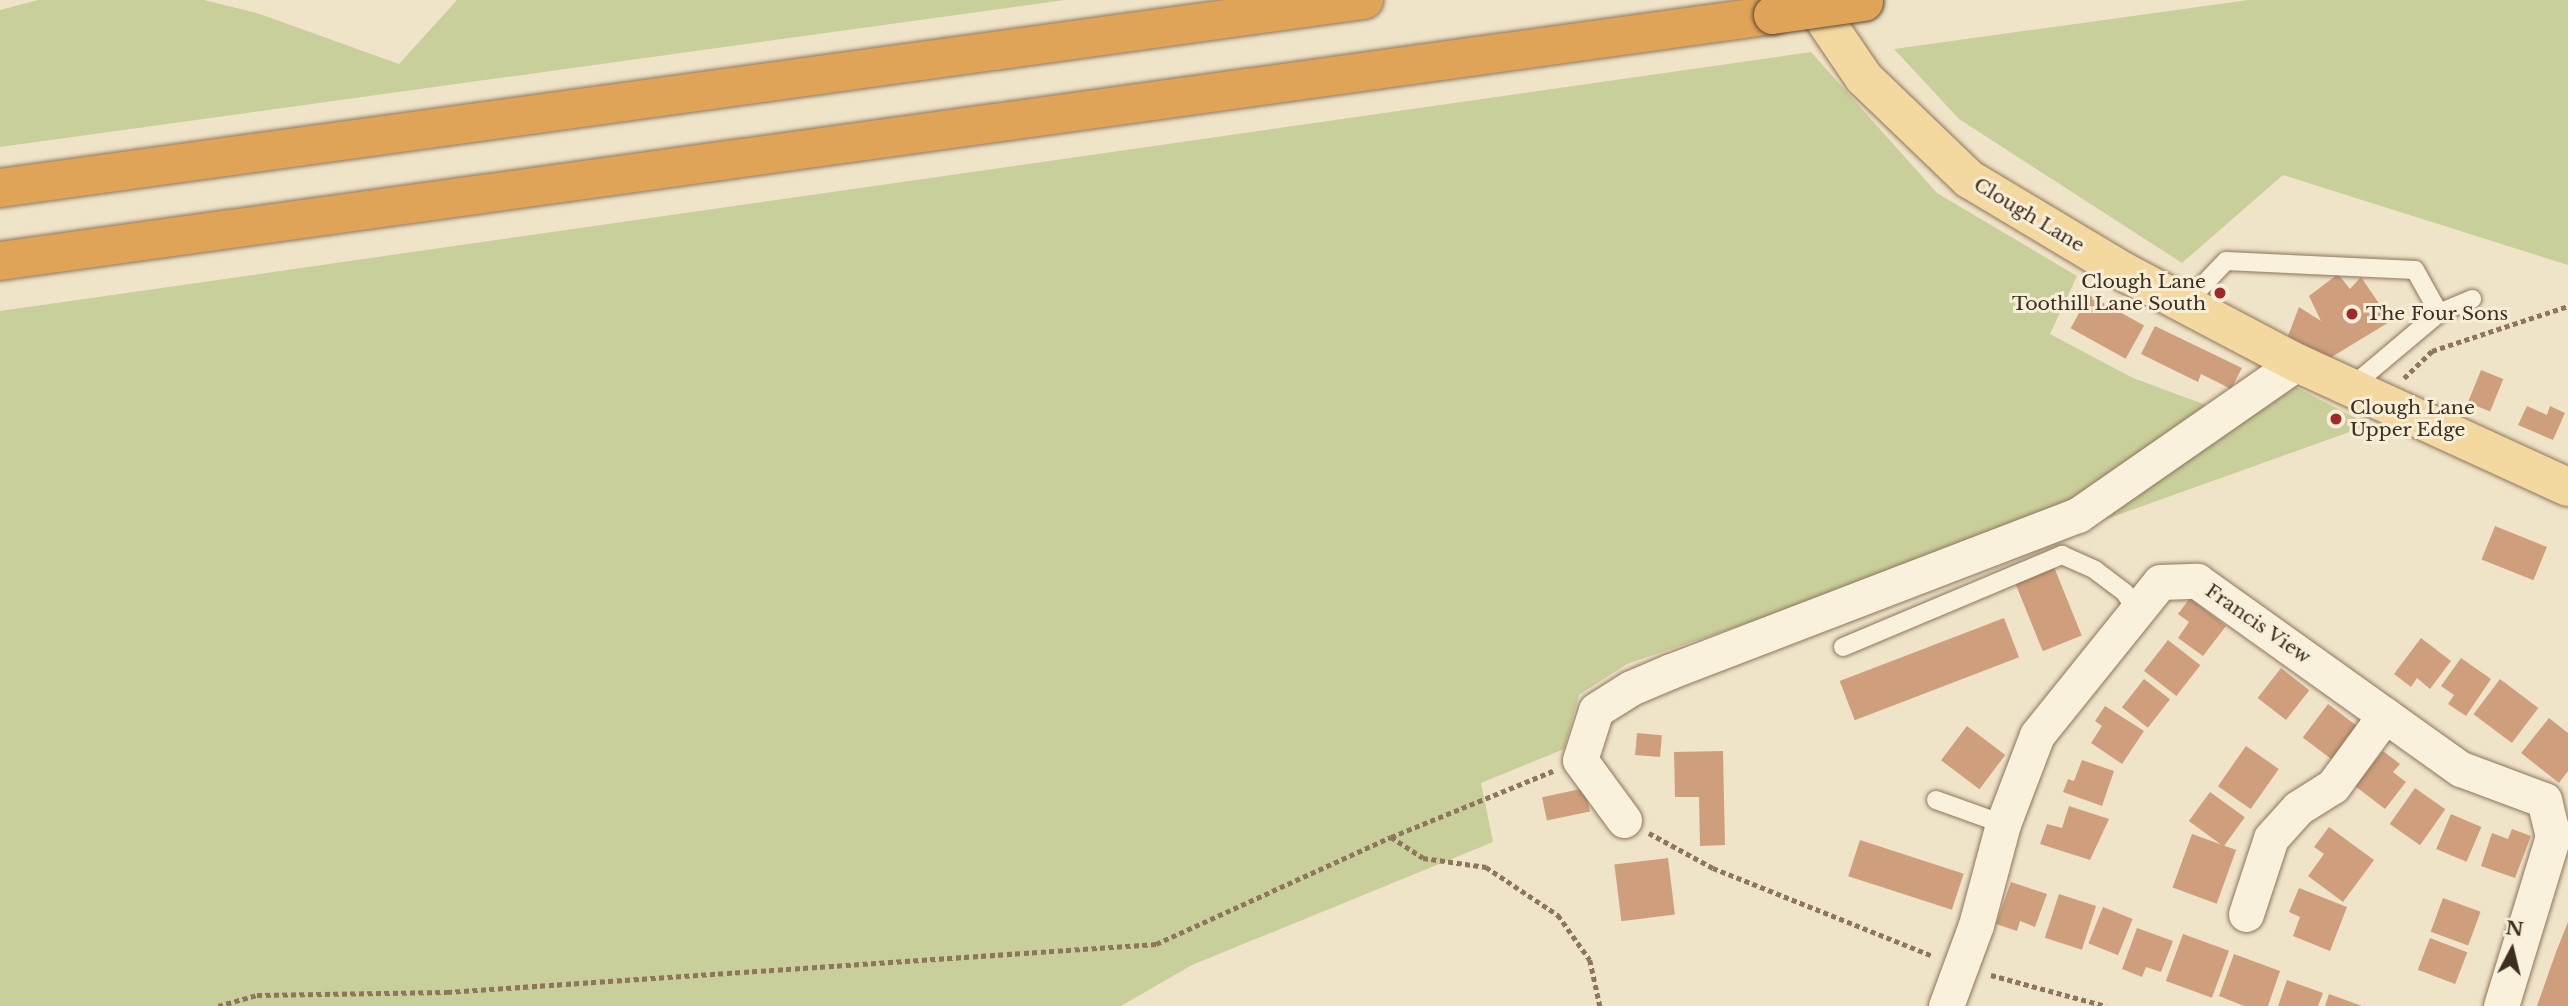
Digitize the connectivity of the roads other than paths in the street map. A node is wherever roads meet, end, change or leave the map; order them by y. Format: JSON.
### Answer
{"nodes":[{"id":1,"x":1364,"y":0,"type":"edge"},
{"id":2,"x":1811,"y":0,"type":"edge"},
{"id":3,"x":1872,"y":1,"type":"edge"},
{"id":4,"x":0,"y":188,"type":"edge"},
{"id":5,"x":0,"y":261,"type":"edge"},
{"id":6,"x":2472,"y":299,"type":"dead end"},
{"id":7,"x":2185,"y":304,"type":"junction"},
{"id":8,"x":2439,"y":313,"type":"junction"},
{"id":9,"x":2297,"y":363,"type":"junction"},
{"id":10,"x":2364,"y":395,"type":"junction"},
{"id":11,"x":2568,"y":487,"type":"edge"},
{"id":12,"x":2137,"y":611,"type":"junction"},
{"id":13,"x":1843,"y":647,"type":"dead end"},
{"id":14,"x":2385,"y":715,"type":"junction"},
{"id":15,"x":1936,"y":800,"type":"dead end"},
{"id":16,"x":1624,"y":820,"type":"road end"},
{"id":17,"x":2003,"y":824,"type":"junction"},
{"id":18,"x":2246,"y":914,"type":"dead end"},
{"id":19,"x":1946,"y":1006,"type":"edge"},
{"id":20,"x":2501,"y":1006,"type":"edge"}],
"edges":[{"from":1,"to":4,"type":"highway"},
{"from":2,"to":7,"type":"main road","name":"Clough Lane"},
{"from":3,"to":5,"type":"highway","bridge":true},
{"from":6,"to":8,"type":"lane"},
{"from":7,"to":8,"type":"lane"},
{"from":7,"to":9,"type":"main road","name":"Clough Lane"},
{"from":8,"to":10,"type":"lane"},
{"from":9,"to":10,"type":"main road","name":"Clough Lane"},
{"from":9,"to":16,"type":"street"},
{"from":10,"to":11,"type":"main road","name":"Clough Lane"},
{"from":12,"to":13,"type":"lane"},
{"from":12,"to":14,"type":"street","name":"Francis View"},
{"from":12,"to":17,"type":"street","name":"Francis View"},
{"from":14,"to":18,"type":"street"},
{"from":14,"to":20,"type":"street","name":"Francis View"},
{"from":15,"to":17,"type":"lane"},
{"from":17,"to":19,"type":"street","name":"Francis View"}]}
